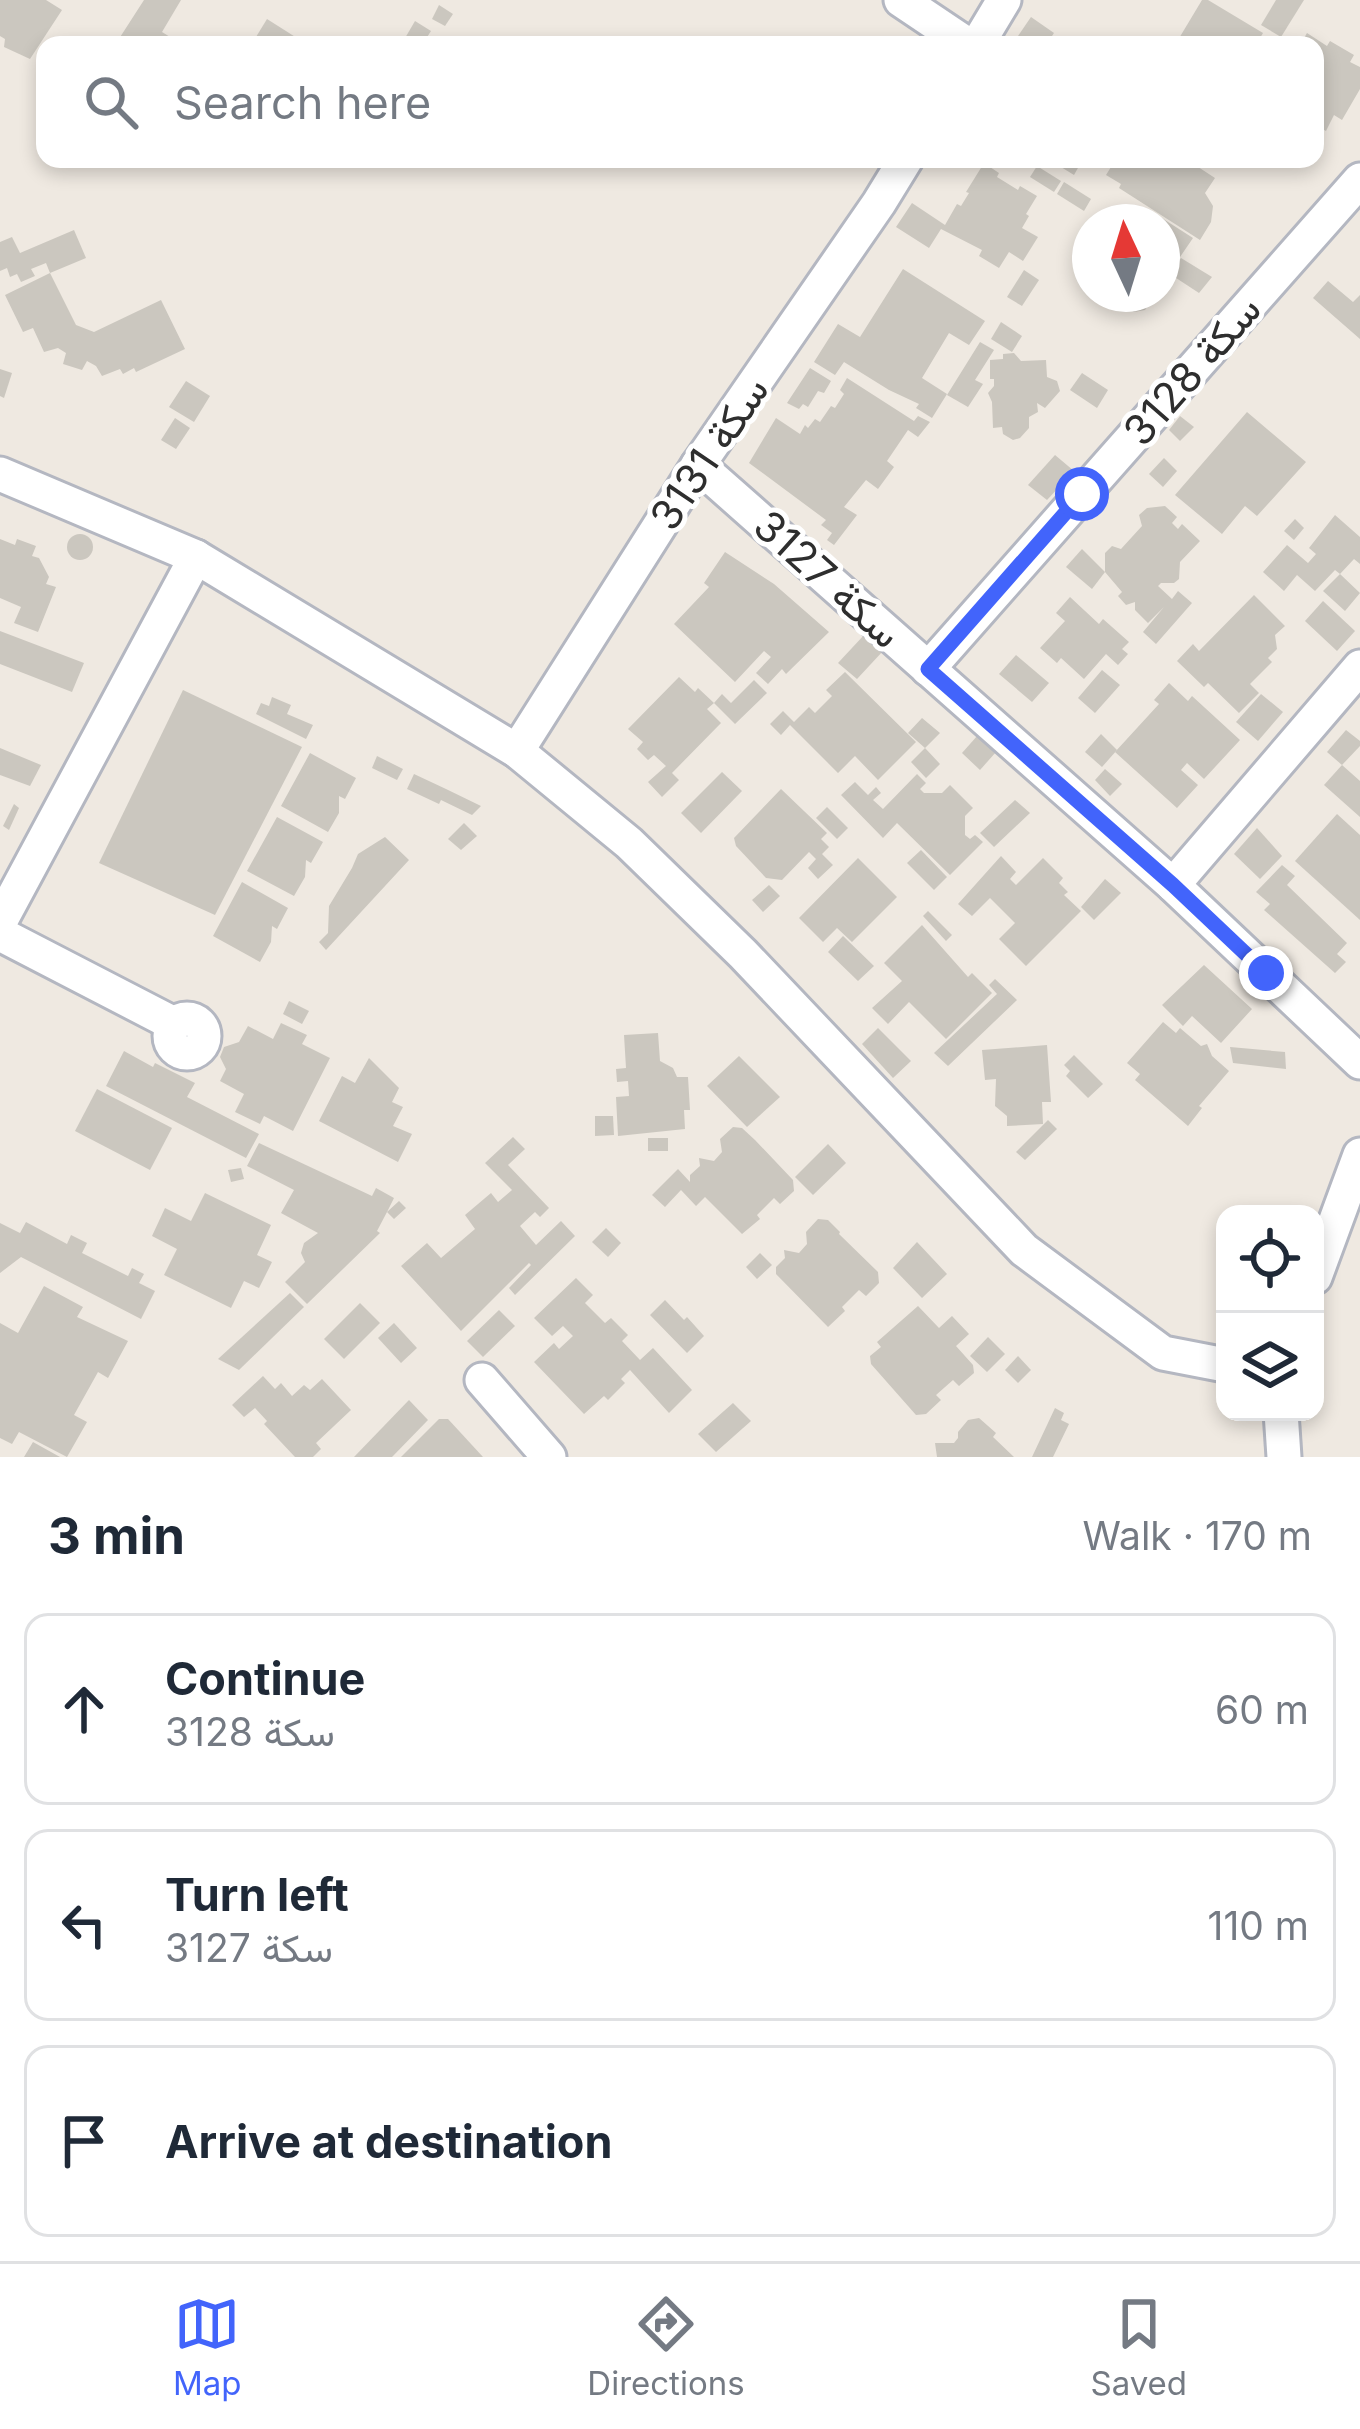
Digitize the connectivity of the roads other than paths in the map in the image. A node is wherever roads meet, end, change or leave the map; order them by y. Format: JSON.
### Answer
{"nodes":[{"id":1,"x":901,"y":0,"type":"edge"},
{"id":2,"x":1004,"y":0,"type":"edge"},
{"id":3,"x":958,"y":36,"type":"edge"},
{"id":4,"x":978,"y":36,"type":"edge"},
{"id":5,"x":900,"y":168,"type":"edge"},
{"id":6,"x":1360,"y":180,"type":"edge"},
{"id":7,"x":698,"y":465,"type":"junction"},
{"id":8,"x":0,"y":475,"type":"edge"},
{"id":9,"x":196,"y":557,"type":"junction"},
{"id":10,"x":1360,"y":667,"type":"edge"},
{"id":11,"x":928,"y":669,"type":"junction"},
{"id":12,"x":517,"y":751,"type":"junction"},
{"id":13,"x":1173,"y":885,"type":"junction"},
{"id":14,"x":0,"y":922,"type":"edge"},
{"id":15,"x":0,"y":934,"type":"edge"},
{"id":16,"x":174,"y":1024,"type":"dead end"},
{"id":17,"x":1360,"y":1062,"type":"edge"},
{"id":18,"x":1360,"y":1155,"type":"edge"},
{"id":19,"x":1324,"y":1253,"type":"edge"},
{"id":20,"x":1216,"y":1363,"type":"edge"},
{"id":21,"x":482,"y":1380,"type":"dead end"},
{"id":22,"x":1282,"y":1421,"type":"edge"},
{"id":23,"x":548,"y":1457,"type":"edge"},
{"id":24,"x":1284,"y":1457,"type":"edge"}],
"edges":[{"from":1,"to":3,"type":"street"},
{"from":2,"to":4,"type":"street"},
{"from":5,"to":7,"type":"street","name":"سكة 3131"},
{"from":6,"to":11,"type":"street","name":"سكة 3128"},
{"from":7,"to":11,"type":"street","name":"سكة 3127"},
{"from":7,"to":12,"type":"street","name":"سكة 3131"},
{"from":8,"to":9,"type":"street"},
{"from":9,"to":12,"type":"street"},
{"from":9,"to":14,"type":"street"},
{"from":10,"to":13,"type":"street"},
{"from":11,"to":13,"type":"street","name":"سكة 3127"},
{"from":12,"to":20,"type":"street"},
{"from":13,"to":17,"type":"street","name":"سكة 3127"},
{"from":15,"to":16,"type":"street"},
{"from":18,"to":19,"type":"street"},
{"from":21,"to":23,"type":"street"},
{"from":22,"to":24,"type":"street"}]}
